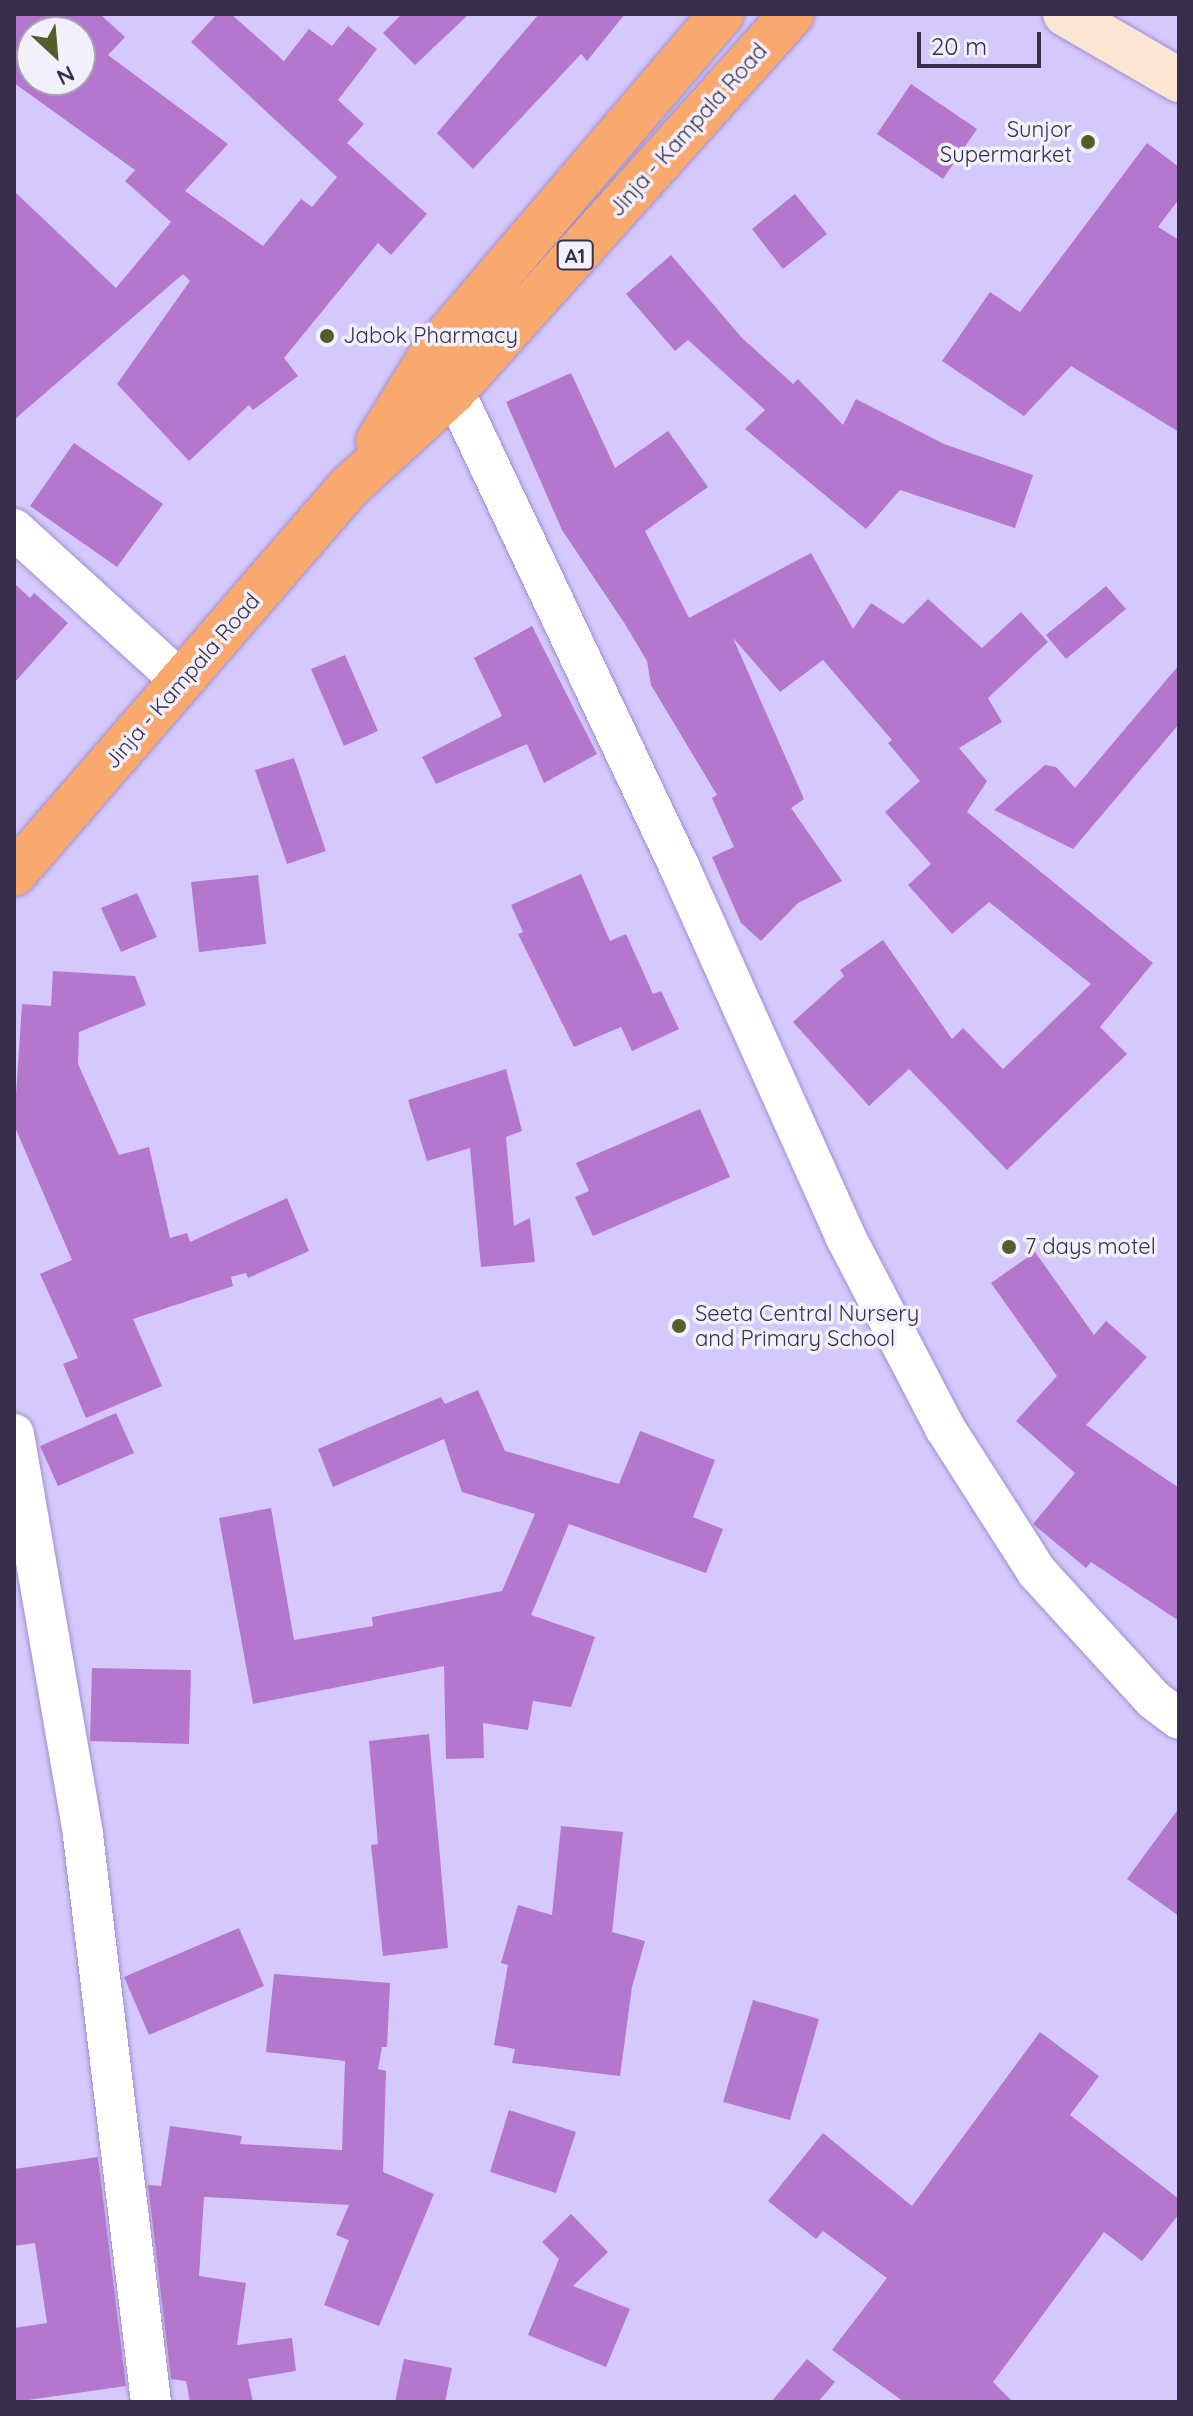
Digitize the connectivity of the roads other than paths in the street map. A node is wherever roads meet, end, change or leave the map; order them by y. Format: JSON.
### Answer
{"nodes":[{"id":1,"x":722,"y":14,"type":"edge"},
{"id":2,"x":792,"y":14,"type":"edge"},
{"id":3,"x":1065,"y":14,"type":"edge"},
{"id":4,"x":1179,"y":80,"type":"edge"},
{"id":5,"x":454,"y":391,"type":"junction"},
{"id":6,"x":349,"y":487,"type":"junction"},
{"id":7,"x":14,"y":529,"type":"edge"},
{"id":8,"x":182,"y":682,"type":"junction"},
{"id":9,"x":14,"y":874,"type":"edge"},
{"id":10,"x":14,"y":1434,"type":"edge"},
{"id":11,"x":1179,"y":1719,"type":"edge"},
{"id":12,"x":151,"y":2402,"type":"edge"}],
"edges":[{"from":1,"to":6,"type":"highway","name":"Jinja - Kampala Road","number":"A1"},
{"from":2,"to":5,"type":"highway","name":"Jinja - Kampala Road","number":"A1"},
{"from":3,"to":4,"type":"main road"},
{"from":5,"to":6,"type":"highway","name":"Jinja - Kampala Road","number":"A1"},
{"from":5,"to":11,"type":"street"},
{"from":6,"to":8,"type":"highway","name":"Jinja - Kampala Road","number":"A1"},
{"from":7,"to":8,"type":"street"},
{"from":8,"to":9,"type":"highway","name":"Jinja - Kampala Road","number":"A1"},
{"from":10,"to":12,"type":"street"}]}
